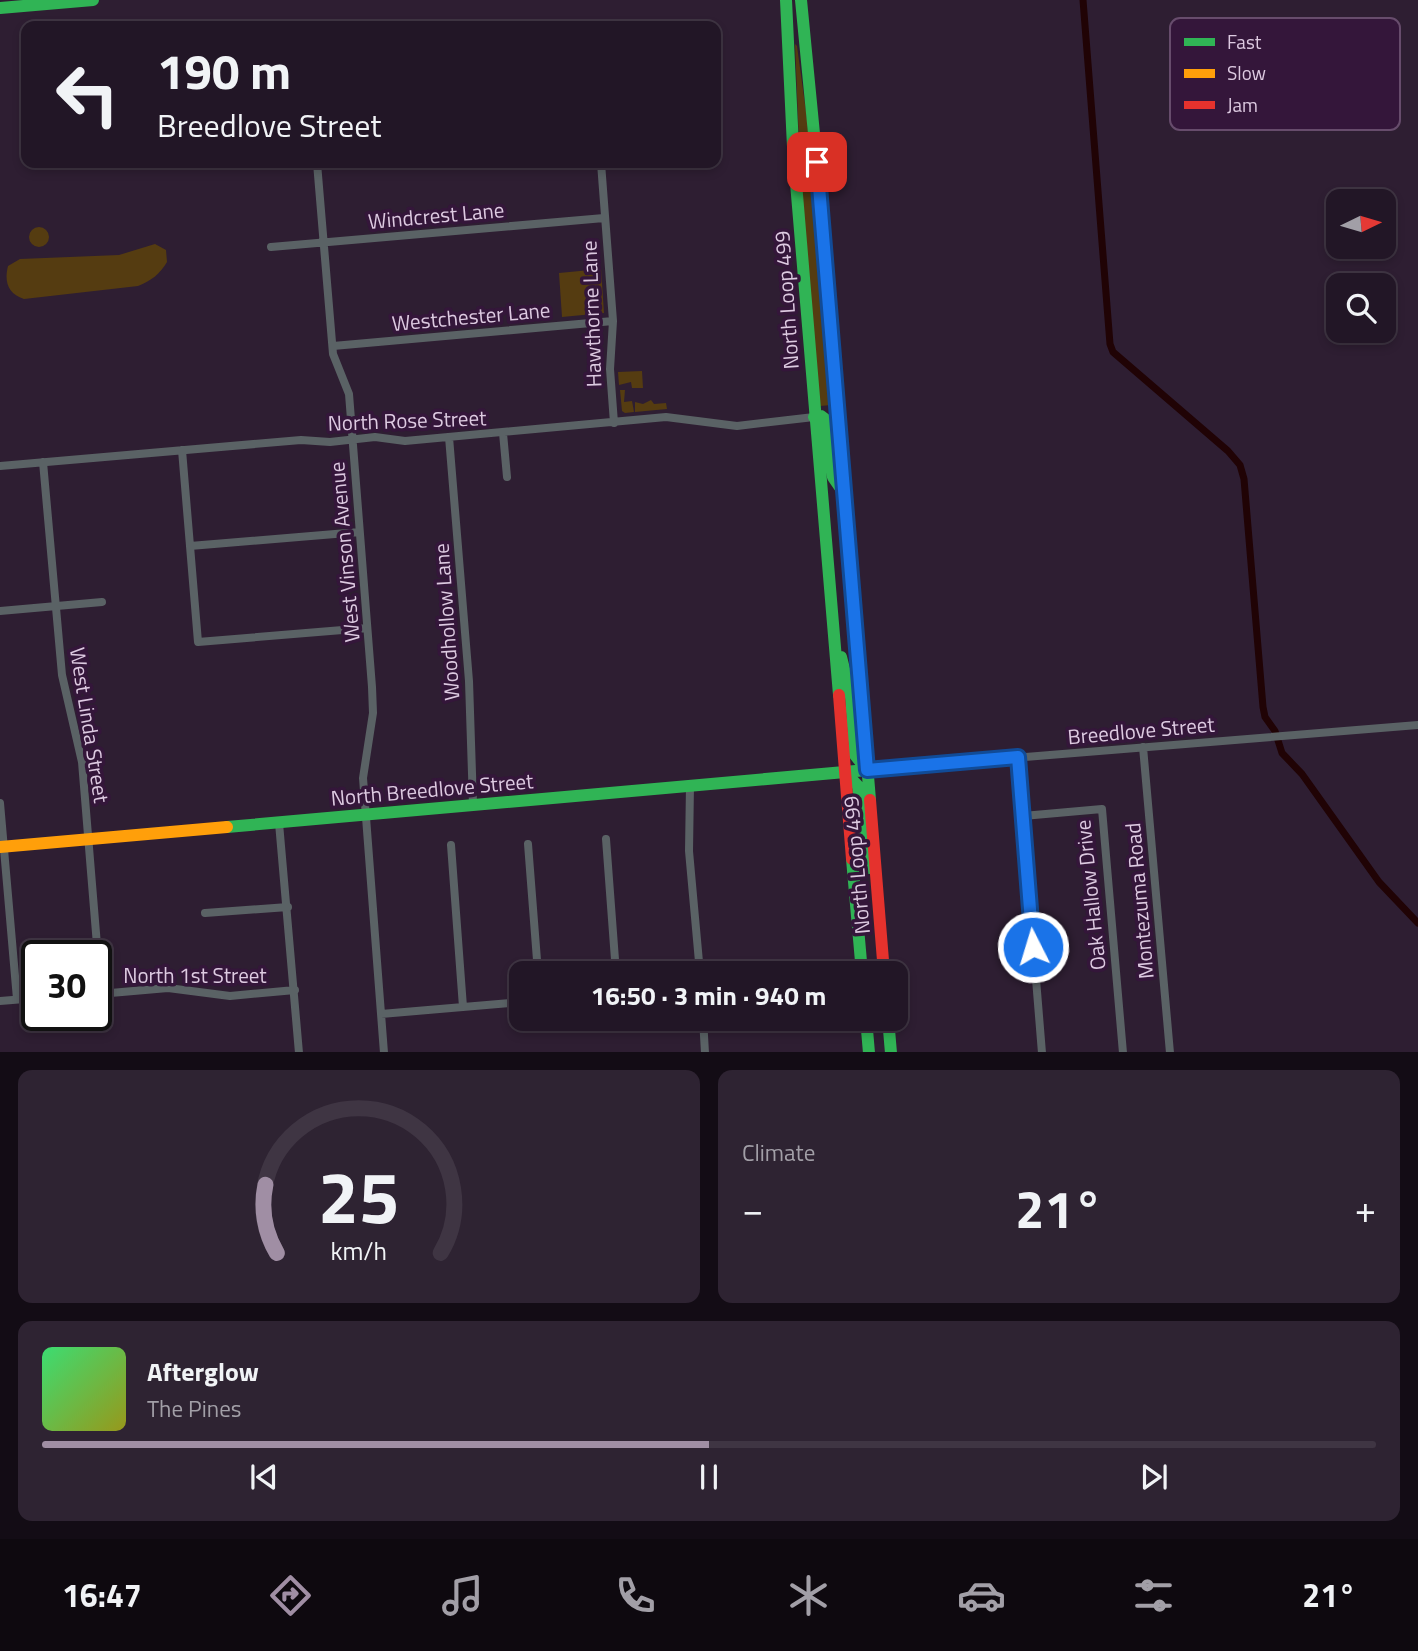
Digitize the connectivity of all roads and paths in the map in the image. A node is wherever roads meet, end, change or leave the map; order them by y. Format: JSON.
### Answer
{"nodes":[{"id":1,"x":93,"y":0,"type":"edge"},
{"id":2,"x":786,"y":0,"type":"edge"},
{"id":3,"x":801,"y":0,"type":"edge"},
{"id":4,"x":0,"y":8,"type":"edge"},
{"id":5,"x":317,"y":168,"type":"edge"},
{"id":6,"x":601,"y":168,"type":"edge"},
{"id":7,"x":604,"y":218,"type":"junction"},
{"id":8,"x":324,"y":242,"type":"junction"},
{"id":9,"x":271,"y":247,"type":"dead end"},
{"id":10,"x":613,"y":321,"type":"junction"},
{"id":11,"x":333,"y":346,"type":"junction"},
{"id":12,"x":814,"y":417,"type":"junction"},
{"id":13,"x":614,"y":423,"type":"junction"},
{"id":14,"x":503,"y":433,"type":"junction"},
{"id":15,"x":449,"y":437,"type":"junction"},
{"id":16,"x":352,"y":440,"type":"junction"},
{"id":17,"x":182,"y":450,"type":"junction"},
{"id":18,"x":43,"y":462,"type":"junction"},
{"id":19,"x":0,"y":466,"type":"edge"},
{"id":20,"x":507,"y":477,"type":"dead end"},
{"id":21,"x":844,"y":493,"type":"junction"},
{"id":22,"x":359,"y":532,"type":"junction"},
{"id":23,"x":190,"y":546,"type":"junction"},
{"id":24,"x":102,"y":601,"type":"dead end"},
{"id":25,"x":56,"y":606,"type":"junction"},
{"id":26,"x":0,"y":611,"type":"edge"},
{"id":27,"x":367,"y":628,"type":"junction"},
{"id":28,"x":833,"y":634,"type":"junction"},
{"id":29,"x":1418,"y":724,"type":"edge"},
{"id":30,"x":1143,"y":747,"type":"junction"},
{"id":31,"x":1018,"y":757,"type":"junction"},
{"id":32,"x":867,"y":770,"type":"junction"},
{"id":33,"x":845,"y":772,"type":"junction"},
{"id":34,"x":690,"y":785,"type":"junction"},
{"id":35,"x":0,"y":803,"type":"edge"},
{"id":36,"x":473,"y":804,"type":"junction"},
{"id":37,"x":366,"y":814,"type":"junction"},
{"id":38,"x":1023,"y":816,"type":"junction"},
{"id":39,"x":279,"y":823,"type":"junction"},
{"id":40,"x":89,"y":839,"type":"junction"},
{"id":41,"x":606,"y":839,"type":"dead end"},
{"id":42,"x":528,"y":844,"type":"dead end"},
{"id":43,"x":451,"y":845,"type":"dead end"},
{"id":44,"x":2,"y":847,"type":"edge"},
{"id":45,"x":878,"y":902,"type":"junction"},
{"id":46,"x":288,"y":907,"type":"junction"},
{"id":47,"x":205,"y":913,"type":"dead end"},
{"id":48,"x":96,"y":940,"type":"edge"},
{"id":49,"x":537,"y":961,"type":"edge"},
{"id":50,"x":615,"y":961,"type":"edge"},
{"id":51,"x":699,"y":961,"type":"edge"},
{"id":52,"x":861,"y":961,"type":"edge"},
{"id":53,"x":883,"y":961,"type":"edge"},
{"id":54,"x":295,"y":990,"type":"junction"},
{"id":55,"x":112,"y":993,"type":"edge"},
{"id":56,"x":17,"y":999,"type":"junction"},
{"id":57,"x":21,"y":999,"type":"edge"},
{"id":58,"x":0,"y":1001,"type":"edge"},
{"id":59,"x":509,"y":1003,"type":"edge"},
{"id":60,"x":463,"y":1007,"type":"junction"},
{"id":61,"x":381,"y":1014,"type":"junction"},
{"id":62,"x":704,"y":1031,"type":"edge"},
{"id":63,"x":867,"y":1031,"type":"edge"},
{"id":64,"x":889,"y":1031,"type":"edge"},
{"id":65,"x":299,"y":1052,"type":"edge"},
{"id":66,"x":384,"y":1052,"type":"edge"},
{"id":67,"x":705,"y":1052,"type":"edge"},
{"id":68,"x":869,"y":1052,"type":"edge"},
{"id":69,"x":891,"y":1052,"type":"edge"},
{"id":70,"x":1042,"y":1052,"type":"edge"},
{"id":71,"x":1123,"y":1052,"type":"edge"},
{"id":72,"x":1170,"y":1052,"type":"edge"}],
"edges":[{"from":1,"to":4,"type":"main road"},
{"from":2,"to":12,"type":"main road","name":"North Loop 499"},
{"from":3,"to":21,"type":"main road","name":"North Loop 499"},
{"from":5,"to":8,"type":"street","name":"West Vinson Avenue"},
{"from":6,"to":7,"type":"street","name":"Hawthorne Lane"},
{"from":7,"to":8,"type":"street","name":"Windcrest Lane"},
{"from":7,"to":10,"type":"street","name":"Hawthorne Lane"},
{"from":8,"to":9,"type":"street","name":"Windcrest Lane"},
{"from":8,"to":11,"type":"street","name":"West Vinson Avenue"},
{"from":10,"to":11,"type":"street","name":"Westchester Lane"},
{"from":10,"to":13,"type":"street","name":"Hawthorne Lane"},
{"from":11,"to":16,"type":"street","name":"West Vinson Avenue"},
{"from":12,"to":13,"type":"street","name":"North Rose Street"},
{"from":12,"to":21,"type":"main road"},
{"from":12,"to":28,"type":"main road","name":"North Loop 499"},
{"from":13,"to":14,"type":"street","name":"North Rose Street"},
{"from":14,"to":15,"type":"street","name":"North Rose Street"},
{"from":14,"to":20,"type":"street"},
{"from":15,"to":16,"type":"street","name":"North Rose Street"},
{"from":15,"to":36,"type":"street","name":"Woodhollow Lane"},
{"from":16,"to":17,"type":"street","name":"North Rose Street"},
{"from":16,"to":22,"type":"street","name":"West Vinson Avenue"},
{"from":17,"to":18,"type":"street","name":"North Rose Street"},
{"from":17,"to":23,"type":"street"},
{"from":18,"to":19,"type":"street","name":"North Rose Street"},
{"from":18,"to":25,"type":"street","name":"West Linda Street"},
{"from":21,"to":32,"type":"main road","name":"North Loop 499"},
{"from":22,"to":23,"type":"street"},
{"from":22,"to":27,"type":"street","name":"West Vinson Avenue"},
{"from":23,"to":27,"type":"street"},
{"from":24,"to":25,"type":"street"},
{"from":25,"to":26,"type":"street"},
{"from":25,"to":40,"type":"street","name":"West Linda Street"},
{"from":27,"to":37,"type":"street","name":"West Vinson Avenue"},
{"from":28,"to":32,"type":"main road"},
{"from":28,"to":33,"type":"main road","name":"North Loop 499"},
{"from":29,"to":30,"type":"street","name":"Breedlove Street"},
{"from":30,"to":31,"type":"street","name":"Breedlove Street"},
{"from":30,"to":72,"type":"street","name":"Montezuma Road"},
{"from":31,"to":32,"type":"street","name":"Breedlove Street"},
{"from":31,"to":38,"type":"street"},
{"from":32,"to":33,"type":"main road","name":"North Breedlove Street"},
{"from":32,"to":45,"type":"main road","name":"North Loop 499"},
{"from":33,"to":34,"type":"main road","name":"North Breedlove Street"},
{"from":33,"to":45,"type":"main road"},
{"from":33,"to":52,"type":"main road","name":"North Loop 499"},
{"from":34,"to":36,"type":"main road","name":"North Breedlove Street"},
{"from":34,"to":51,"type":"street"},
{"from":35,"to":44,"type":"street"},
{"from":36,"to":37,"type":"main road","name":"North Breedlove Street"},
{"from":37,"to":39,"type":"main road","name":"North Breedlove Street"},
{"from":37,"to":61,"type":"street","name":"West Vinson Avenue"},
{"from":38,"to":70,"type":"street"},
{"from":38,"to":71,"type":"street","name":"Oak Hallow Drive"},
{"from":39,"to":40,"type":"main road","name":"North Breedlove Street"},
{"from":39,"to":46,"type":"street"},
{"from":40,"to":44,"type":"main road","name":"North Breedlove Street"},
{"from":40,"to":48,"type":"street","name":"West Linda Street"},
{"from":41,"to":50,"type":"street"},
{"from":42,"to":49,"type":"street"},
{"from":43,"to":60,"type":"street"},
{"from":44,"to":56,"type":"street"},
{"from":45,"to":53,"type":"main road","name":"North Loop 499"},
{"from":46,"to":47,"type":"street"},
{"from":46,"to":54,"type":"street"},
{"from":54,"to":55,"type":"street","name":"North 1st Street"},
{"from":54,"to":65,"type":"street"},
{"from":56,"to":57,"type":"street"},
{"from":56,"to":58,"type":"street"},
{"from":59,"to":60,"type":"street"},
{"from":60,"to":61,"type":"street"},
{"from":61,"to":66,"type":"street","name":"West Vinson Avenue"},
{"from":62,"to":67,"type":"street"},
{"from":63,"to":68,"type":"main road"},
{"from":64,"to":69,"type":"main road"}]}
